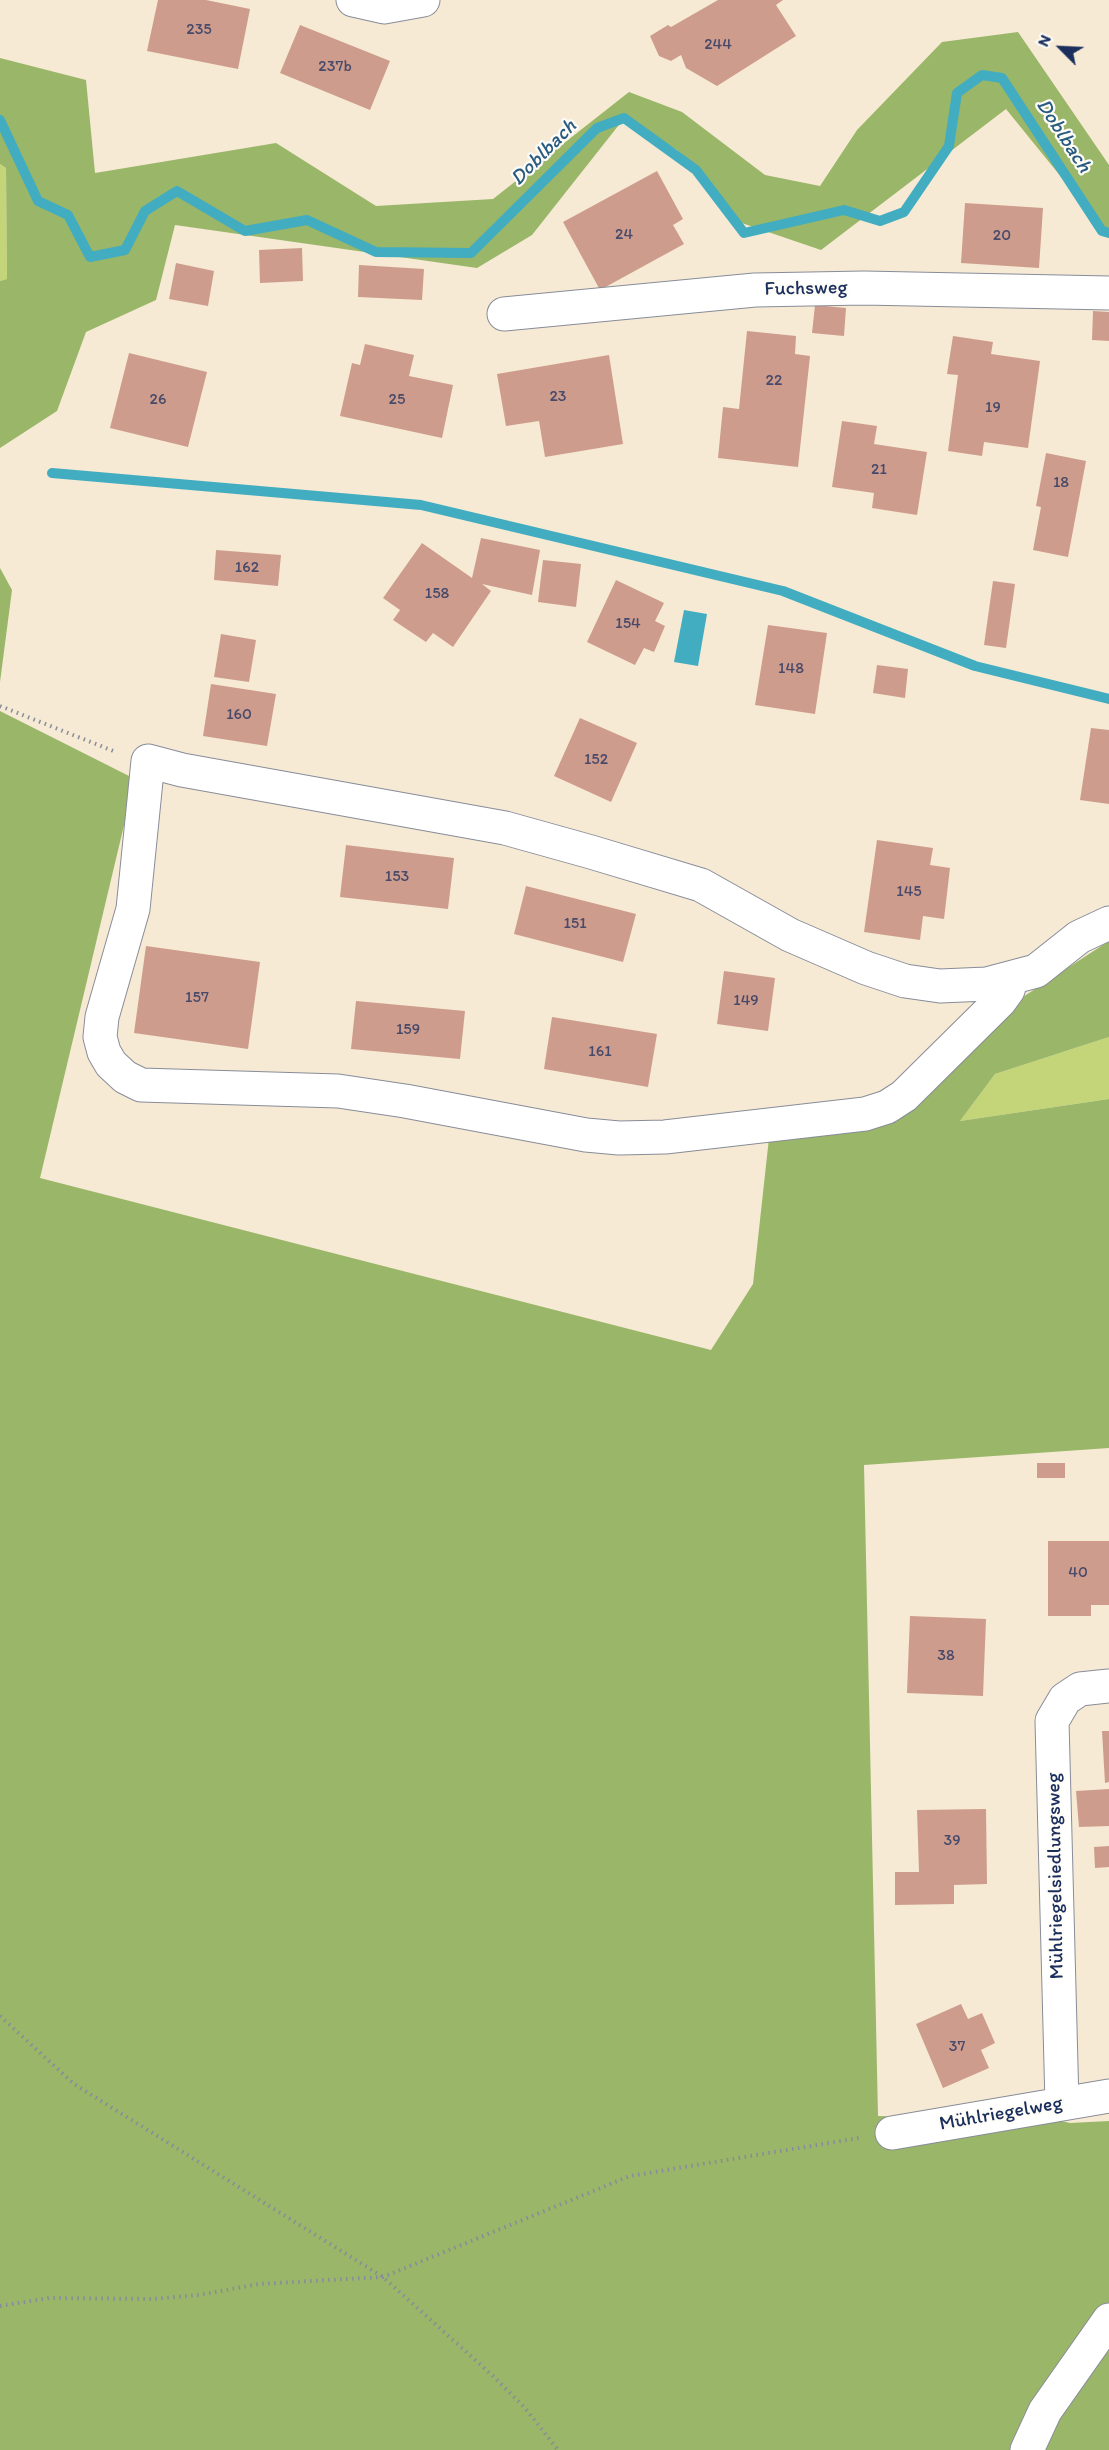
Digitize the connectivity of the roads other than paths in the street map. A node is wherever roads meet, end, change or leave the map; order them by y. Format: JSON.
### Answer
{"nodes":[{"id":1,"x":352,"y":0,"type":"edge"},
{"id":2,"x":423,"y":0,"type":"edge"},
{"id":3,"x":1109,"y":293,"type":"edge"},
{"id":4,"x":504,"y":314,"type":"dead end"},
{"id":5,"x":1109,"y":923,"type":"edge"},
{"id":6,"x":1012,"y":978,"type":"junction"},
{"id":7,"x":1109,"y":1686,"type":"edge"},
{"id":8,"x":1109,"y":2096,"type":"edge"},
{"id":9,"x":1062,"y":2104,"type":"junction"},
{"id":10,"x":892,"y":2133,"type":"road end"},
{"id":11,"x":1109,"y":2320,"type":"edge"},
{"id":12,"x":1027,"y":2450,"type":"edge"}],
"edges":[{"from":1,"to":2,"type":"street"},
{"from":3,"to":4,"type":"street","name":"Fuchsweg"},
{"from":5,"to":6,"type":"street"},
{"from":6,"to":6,"type":"street"},
{"from":7,"to":9,"type":"street","name":"Mühlriegelsiedlungsweg"},
{"from":8,"to":9,"type":"street","name":"Mühlriegelweg"},
{"from":9,"to":10,"type":"street","name":"Mühlriegelweg"},
{"from":11,"to":12,"type":"street"}]}
